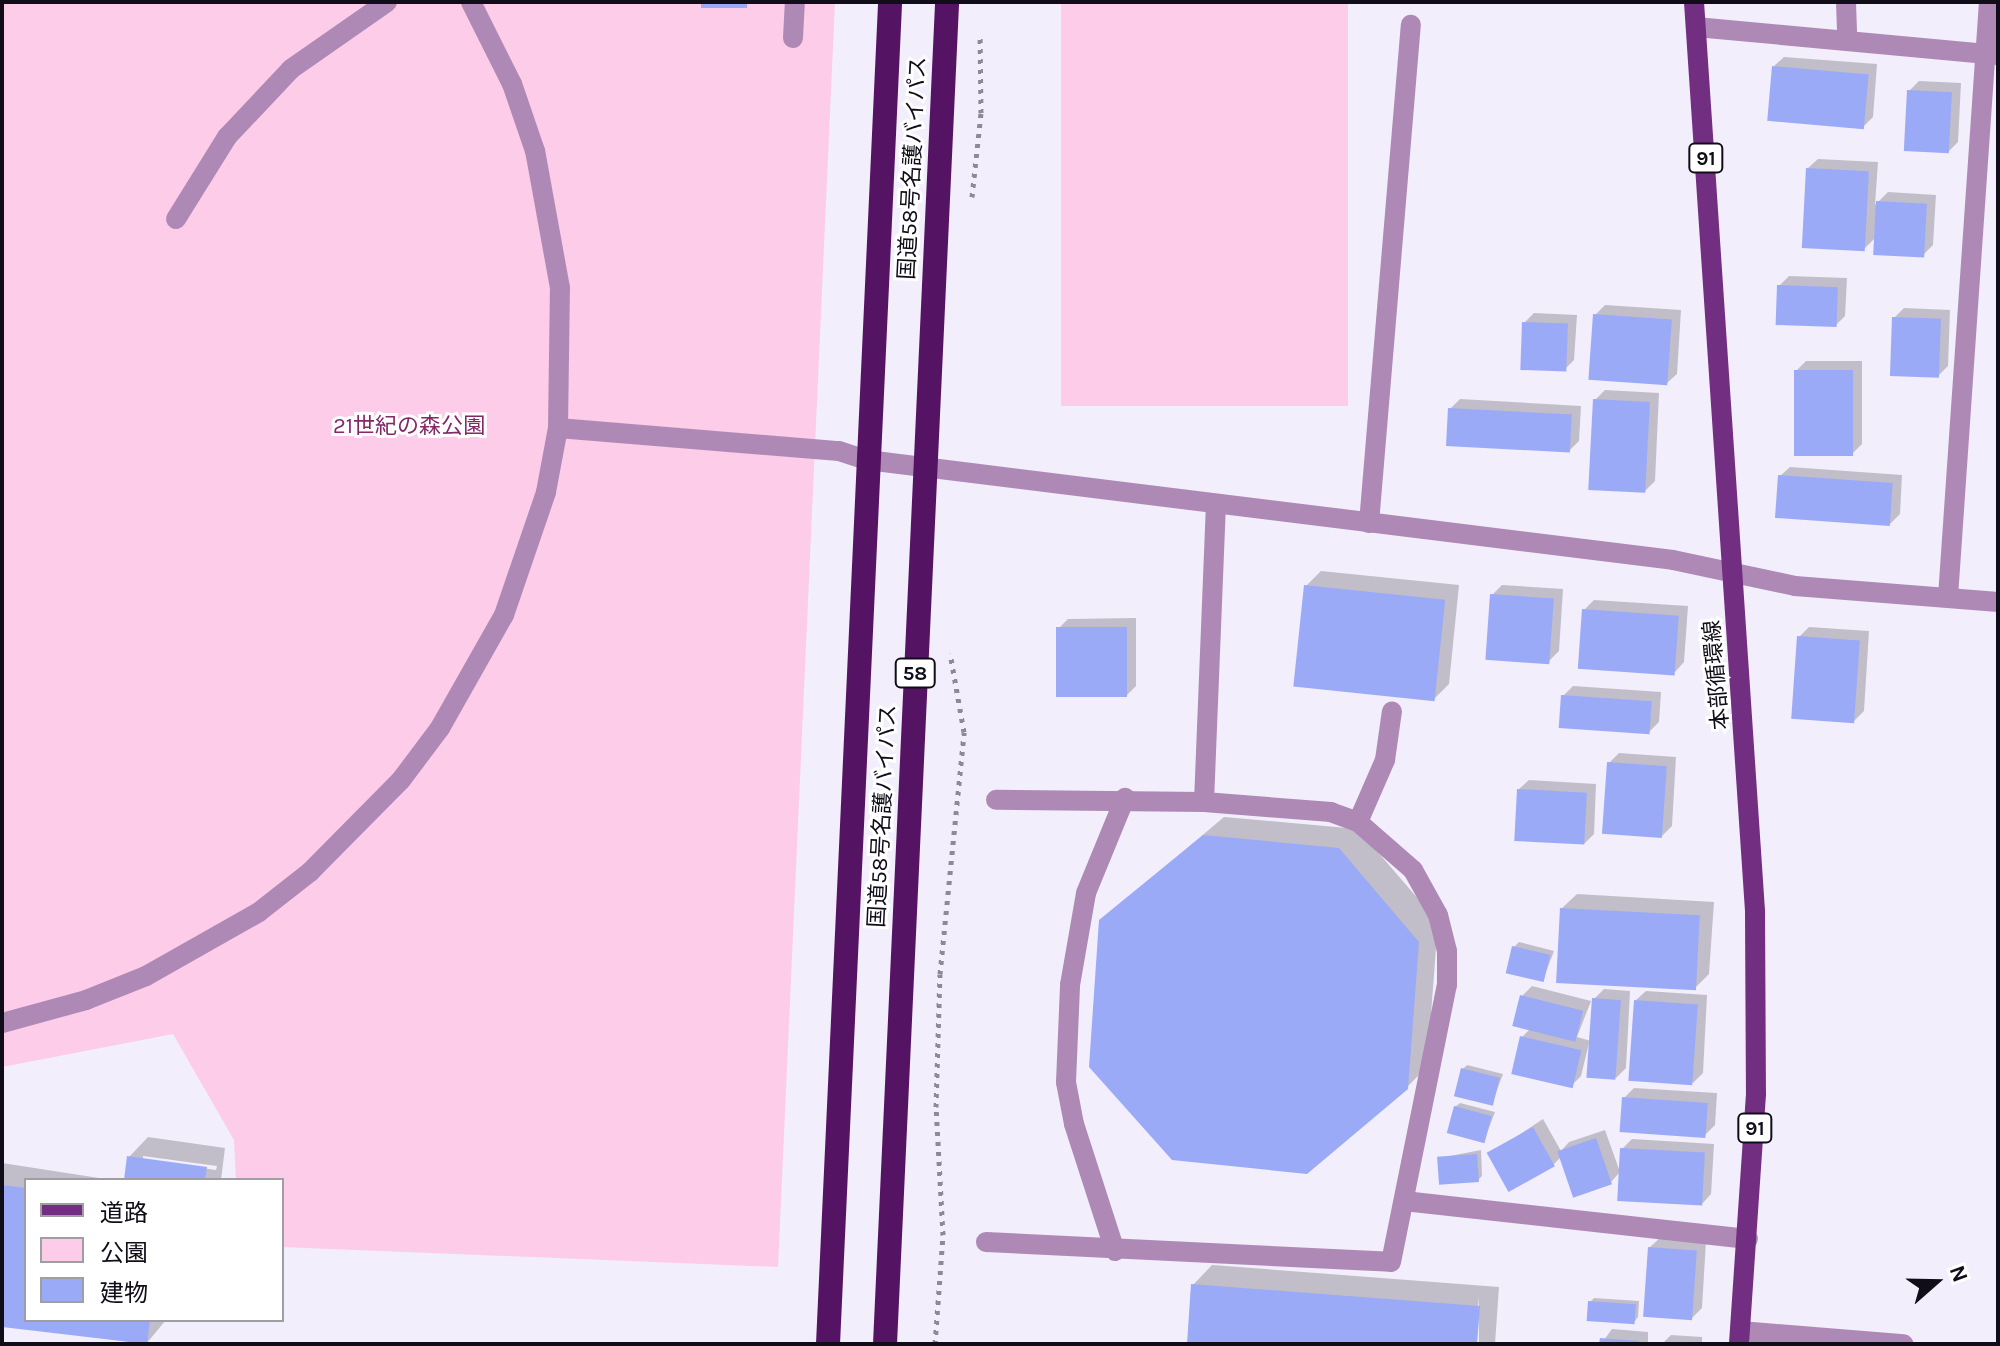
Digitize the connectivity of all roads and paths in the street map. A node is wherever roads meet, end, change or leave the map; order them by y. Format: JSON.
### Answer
{"nodes":[{"id":1,"x":387,"y":2,"type":"edge"},
{"id":2,"x":471,"y":2,"type":"edge"},
{"id":3,"x":795,"y":2,"type":"edge"},
{"id":4,"x":890,"y":2,"type":"edge"},
{"id":5,"x":947,"y":2,"type":"edge"},
{"id":6,"x":1694,"y":2,"type":"edge"},
{"id":7,"x":1846,"y":2,"type":"edge"},
{"id":8,"x":1989,"y":2,"type":"edge"},
{"id":9,"x":980,"y":18,"type":"dead end"},
{"id":10,"x":1411,"y":25,"type":"dead end"},
{"id":11,"x":1696,"y":27,"type":"junction"},
{"id":12,"x":793,"y":38,"type":"dead end"},
{"id":13,"x":1847,"y":39,"type":"junction"},
{"id":14,"x":1992,"y":55,"type":"edge"},
{"id":15,"x":971,"y":206,"type":"dead end"},
{"id":16,"x":176,"y":219,"type":"dead end"},
{"id":17,"x":558,"y":428,"type":"junction"},
{"id":18,"x":867,"y":460,"type":"junction"},
{"id":19,"x":924,"y":467,"type":"junction"},
{"id":20,"x":1216,"y":505,"type":"junction"},
{"id":21,"x":1369,"y":523,"type":"junction"},
{"id":22,"x":1733,"y":572,"type":"junction"},
{"id":23,"x":1948,"y":597,"type":"junction"},
{"id":24,"x":1998,"y":602,"type":"edge"},
{"id":25,"x":949,"y":650,"type":"dead end"},
{"id":26,"x":1392,"y":711,"type":"dead end"},
{"id":27,"x":1125,"y":798,"type":"junction"},
{"id":28,"x":996,"y":800,"type":"dead end"},
{"id":29,"x":1204,"y":802,"type":"junction"},
{"id":30,"x":1358,"y":822,"type":"junction"},
{"id":31,"x":2,"y":1023,"type":"edge"},
{"id":32,"x":1404,"y":1201,"type":"junction"},
{"id":33,"x":1748,"y":1239,"type":"junction"},
{"id":34,"x":986,"y":1242,"type":"dead end"},
{"id":35,"x":1115,"y":1251,"type":"junction"},
{"id":36,"x":1740,"y":1337,"type":"edge"},
{"id":37,"x":828,"y":1344,"type":"edge"},
{"id":38,"x":885,"y":1344,"type":"edge"},
{"id":39,"x":935,"y":1344,"type":"edge"},
{"id":40,"x":1903,"y":1344,"type":"edge"}],
"edges":[{"from":1,"to":16,"type":"street"},
{"from":2,"to":17,"type":"street"},
{"from":3,"to":12,"type":"street"},
{"from":4,"to":18,"type":"highway","name":"国道58号名護バイパス"},
{"from":5,"to":19,"type":"highway","name":"国道58号名護バイパス","number":"58"},
{"from":6,"to":11,"type":"main road","name":"本部循環線","number":"91"},
{"from":7,"to":13,"type":"street"},
{"from":8,"to":14,"type":"street"},
{"from":9,"to":15,"type":"path"},
{"from":10,"to":21,"type":"street"},
{"from":11,"to":13,"type":"street"},
{"from":11,"to":22,"type":"main road","name":"本部循環線","number":"91"},
{"from":13,"to":14,"type":"street"},
{"from":14,"to":23,"type":"street"},
{"from":17,"to":18,"type":"street"},
{"from":17,"to":31,"type":"street"},
{"from":18,"to":19,"type":"street"},
{"from":18,"to":37,"type":"highway","name":"国道58号名護バイパス"},
{"from":19,"to":20,"type":"street"},
{"from":19,"to":38,"type":"highway","name":"国道58号名護バイパス","number":"58"},
{"from":20,"to":21,"type":"street"},
{"from":20,"to":29,"type":"street"},
{"from":21,"to":22,"type":"street"},
{"from":22,"to":23,"type":"street"},
{"from":22,"to":33,"type":"main road","name":"本部循環線","number":"91"},
{"from":23,"to":24,"type":"street"},
{"from":25,"to":39,"type":"path"},
{"from":26,"to":30,"type":"street"},
{"from":27,"to":28,"type":"street"},
{"from":27,"to":29,"type":"street"},
{"from":27,"to":35,"type":"street"},
{"from":29,"to":30,"type":"street"},
{"from":30,"to":32,"type":"street"},
{"from":32,"to":33,"type":"street"},
{"from":32,"to":35,"type":"street"},
{"from":33,"to":36,"type":"main road","name":"本部循環線","number":"91"},
{"from":34,"to":35,"type":"street"},
{"from":36,"to":40,"type":"street"}]}
